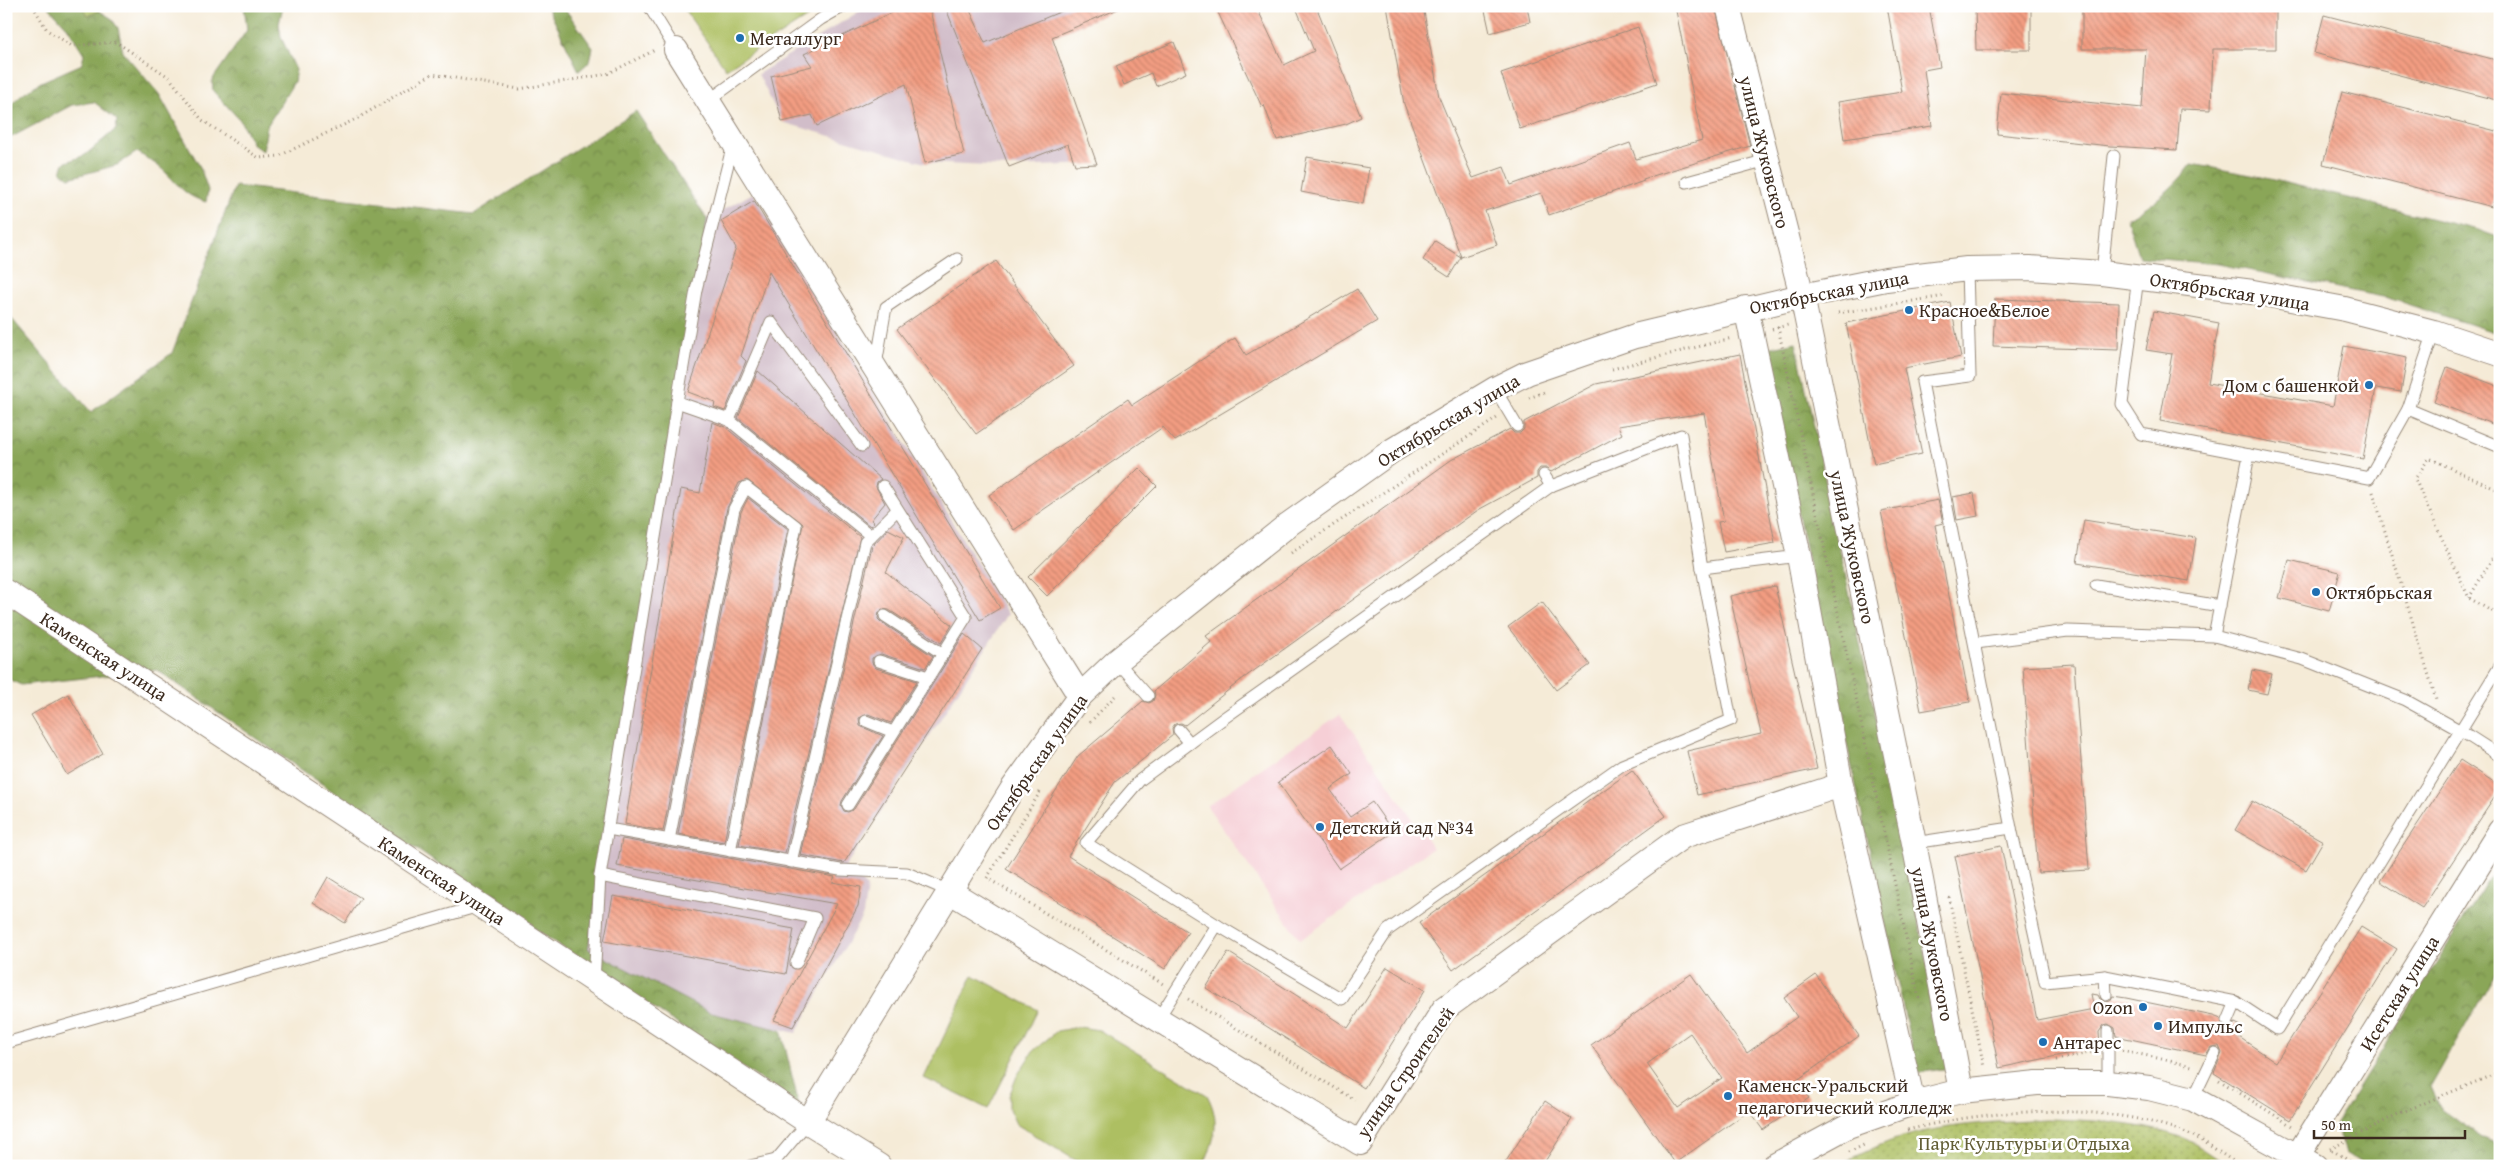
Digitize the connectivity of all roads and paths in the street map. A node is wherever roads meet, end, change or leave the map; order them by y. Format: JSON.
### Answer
{"nodes":[{"id":1,"x":33,"y":6,"type":"edge"},
{"id":2,"x":649,"y":6,"type":"edge"},
{"id":3,"x":844,"y":6,"type":"edge"},
{"id":4,"x":1728,"y":6,"type":"edge"},
{"id":5,"x":672,"y":44,"type":"junction"},
{"id":6,"x":708,"y":101,"type":"junction"},
{"id":7,"x":733,"y":144,"type":"junction"},
{"id":8,"x":2114,"y":156,"type":"dead end"},
{"id":9,"x":1768,"y":160,"type":"junction"},
{"id":10,"x":1687,"y":182,"type":"dead end"},
{"id":11,"x":957,"y":259,"type":"dead end"},
{"id":12,"x":1968,"y":269,"type":"junction"},
{"id":13,"x":2102,"y":273,"type":"junction"},
{"id":14,"x":2138,"y":277,"type":"junction"},
{"id":15,"x":1802,"y":296,"type":"junction"},
{"id":16,"x":1746,"y":308,"type":"junction"},
{"id":17,"x":1778,"y":327,"type":"dead end"},
{"id":18,"x":2434,"y":332,"type":"junction"},
{"id":19,"x":2500,"y":354,"type":"edge"},
{"id":20,"x":875,"y":369,"type":"junction"},
{"id":21,"x":1495,"y":389,"type":"junction"},
{"id":22,"x":678,"y":402,"type":"junction"},
{"id":23,"x":2408,"y":410,"type":"junction"},
{"id":24,"x":729,"y":420,"type":"junction"},
{"id":25,"x":1517,"y":426,"type":"dead end"},
{"id":26,"x":862,"y":446,"type":"dead end"},
{"id":27,"x":2500,"y":447,"type":"edge"},
{"id":28,"x":2249,"y":454,"type":"junction"},
{"id":29,"x":1544,"y":475,"type":"dead end"},
{"id":30,"x":2369,"y":478,"type":"junction"},
{"id":31,"x":883,"y":486,"type":"dead end"},
{"id":32,"x":1550,"y":486,"type":"junction"},
{"id":33,"x":2500,"y":492,"type":"edge"},
{"id":34,"x":898,"y":510,"type":"junction"},
{"id":35,"x":871,"y":536,"type":"junction"},
{"id":36,"x":2500,"y":545,"type":"edge"},
{"id":37,"x":1799,"y":556,"type":"junction"},
{"id":38,"x":1702,"y":568,"type":"junction"},
{"id":39,"x":2096,"y":585,"type":"dead end"},
{"id":40,"x":6,"y":592,"type":"edge"},
{"id":41,"x":2469,"y":598,"type":"junction"},
{"id":42,"x":2220,"y":606,"type":"junction"},
{"id":43,"x":885,"y":616,"type":"dead end"},
{"id":44,"x":2500,"y":616,"type":"edge"},
{"id":45,"x":2214,"y":636,"type":"junction"},
{"id":46,"x":1976,"y":643,"type":"junction"},
{"id":47,"x":942,"y":654,"type":"junction"},
{"id":48,"x":879,"y":661,"type":"dead end"},
{"id":49,"x":1117,"y":661,"type":"junction"},
{"id":50,"x":2500,"y":666,"type":"edge"},
{"id":51,"x":928,"y":677,"type":"junction"},
{"id":52,"x":1080,"y":696,"type":"junction"},
{"id":53,"x":1148,"y":696,"type":"dead end"},
{"id":54,"x":2443,"y":721,"type":"junction"},
{"id":55,"x":866,"y":722,"type":"dead end"},
{"id":56,"x":1179,"y":730,"type":"dead end"},
{"id":57,"x":2461,"y":731,"type":"junction"},
{"id":58,"x":893,"y":732,"type":"junction"},
{"id":59,"x":1190,"y":743,"type":"junction"},
{"id":60,"x":2500,"y":756,"type":"edge"},
{"id":61,"x":1840,"y":785,"type":"junction"},
{"id":62,"x":848,"y":805,"type":"dead end"},
{"id":63,"x":2011,"y":828,"type":"junction"},
{"id":64,"x":608,"y":830,"type":"junction"},
{"id":65,"x":2499,"y":834,"type":"edge"},
{"id":66,"x":669,"y":840,"type":"junction"},
{"id":67,"x":1914,"y":843,"type":"junction"},
{"id":68,"x":730,"y":851,"type":"junction"},
{"id":69,"x":791,"y":862,"type":"junction"},
{"id":70,"x":2497,"y":871,"type":"dead end"},
{"id":71,"x":600,"y":876,"type":"junction"},
{"id":72,"x":949,"y":891,"type":"junction"},
{"id":73,"x":2500,"y":904,"type":"edge"},
{"id":74,"x":480,"y":905,"type":"junction"},
{"id":75,"x":1217,"y":925,"type":"junction"},
{"id":76,"x":796,"y":963,"type":"dead end"},
{"id":77,"x":2105,"y":976,"type":"junction"},
{"id":78,"x":594,"y":980,"type":"junction"},
{"id":79,"x":2106,"y":995,"type":"dead end"},
{"id":80,"x":2236,"y":1002,"type":"junction"},
{"id":81,"x":1921,"y":1005,"type":"dead end"},
{"id":82,"x":1158,"y":1019,"type":"junction"},
{"id":83,"x":2228,"y":1021,"type":"dead end"},
{"id":84,"x":2108,"y":1031,"type":"dead end"},
{"id":85,"x":6,"y":1043,"type":"edge"},
{"id":86,"x":2215,"y":1053,"type":"dead end"},
{"id":87,"x":2500,"y":1072,"type":"edge"},
{"id":88,"x":2108,"y":1084,"type":"junction"},
{"id":89,"x":1961,"y":1091,"type":"junction"},
{"id":90,"x":2192,"y":1099,"type":"junction"},
{"id":91,"x":1914,"y":1103,"type":"junction"},
{"id":92,"x":808,"y":1122,"type":"junction"},
{"id":93,"x":1900,"y":1132,"type":"dead end"},
{"id":94,"x":1868,"y":1144,"type":"dead end"},
{"id":95,"x":1844,"y":1155,"type":"dead end"},
{"id":96,"x":2307,"y":1160,"type":"edge"},
{"id":97,"x":776,"y":1163,"type":"edge"},
{"id":98,"x":750,"y":1166,"type":"edge"},
{"id":99,"x":878,"y":1166,"type":"edge"},
{"id":100,"x":1774,"y":1166,"type":"edge"},
{"id":101,"x":2241,"y":1166,"type":"edge"},
{"id":102,"x":2357,"y":1166,"type":"edge"}],
"edges":[{"from":1,"to":5,"type":"path"},
{"from":2,"to":5,"type":"lane"},
{"from":3,"to":6,"type":"lane"},
{"from":4,"to":9,"type":"street","name":"улица Жуковского"},
{"from":5,"to":6,"type":"street"},
{"from":6,"to":7,"type":"street"},
{"from":7,"to":20,"type":"street"},
{"from":7,"to":22,"type":"lane"},
{"from":8,"to":13,"type":"lane"},
{"from":9,"to":10,"type":"lane"},
{"from":9,"to":15,"type":"street","name":"улица Жуковского"},
{"from":11,"to":20,"type":"lane"},
{"from":12,"to":13,"type":"street","name":"Октябрьская улица"},
{"from":12,"to":15,"type":"street","name":"Октябрьская улица"},
{"from":12,"to":46,"type":"lane"},
{"from":13,"to":14,"type":"street","name":"Октябрьская улица"},
{"from":14,"to":18,"type":"street","name":"Октябрьская улица"},
{"from":14,"to":28,"type":"lane"},
{"from":15,"to":16,"type":"street","name":"Октябрьская улица"},
{"from":15,"to":67,"type":"street","name":"улица Жуковского"},
{"from":16,"to":21,"type":"street","name":"Октябрьская улица"},
{"from":16,"to":37,"type":"street"},
{"from":17,"to":81,"type":"path"},
{"from":18,"to":19,"type":"street","name":"Октябрьская улица"},
{"from":18,"to":23,"type":"lane"},
{"from":20,"to":52,"type":"street"},
{"from":21,"to":25,"type":"lane"},
{"from":21,"to":49,"type":"street","name":"Октябрьская улица"},
{"from":22,"to":24,"type":"lane"},
{"from":22,"to":64,"type":"lane"},
{"from":23,"to":27,"type":"lane"},
{"from":23,"to":30,"type":"lane"},
{"from":24,"to":26,"type":"lane"},
{"from":24,"to":35,"type":"lane"},
{"from":28,"to":30,"type":"lane"},
{"from":28,"to":42,"type":"lane"},
{"from":29,"to":32,"type":"lane"},
{"from":30,"to":54,"type":"path"},
{"from":31,"to":34,"type":"lane"},
{"from":32,"to":38,"type":"lane"},
{"from":32,"to":59,"type":"lane"},
{"from":33,"to":41,"type":"path"},
{"from":34,"to":35,"type":"lane"},
{"from":34,"to":47,"type":"lane"},
{"from":35,"to":69,"type":"lane"},
{"from":36,"to":41,"type":"path"},
{"from":37,"to":38,"type":"lane"},
{"from":37,"to":61,"type":"street"},
{"from":38,"to":75,"type":"lane"},
{"from":39,"to":42,"type":"lane"},
{"from":40,"to":74,"type":"street","name":"Каменская улица"},
{"from":41,"to":44,"type":"path"},
{"from":42,"to":45,"type":"lane"},
{"from":43,"to":47,"type":"lane"},
{"from":45,"to":46,"type":"lane"},
{"from":45,"to":54,"type":"lane"},
{"from":46,"to":63,"type":"lane"},
{"from":47,"to":51,"type":"lane"},
{"from":48,"to":51,"type":"lane"},
{"from":49,"to":52,"type":"street","name":"Октябрьская улица"},
{"from":49,"to":53,"type":"lane"},
{"from":50,"to":57,"type":"lane"},
{"from":51,"to":58,"type":"lane"},
{"from":52,"to":72,"type":"street","name":"Октябрьская улица"},
{"from":54,"to":57,"type":"lane"},
{"from":55,"to":58,"type":"lane"},
{"from":56,"to":59,"type":"lane"},
{"from":57,"to":60,"type":"lane"},
{"from":57,"to":80,"type":"lane"},
{"from":58,"to":62,"type":"lane"},
{"from":59,"to":75,"type":"lane"},
{"from":61,"to":82,"type":"street","name":"улица Строителей"},
{"from":61,"to":91,"type":"street"},
{"from":63,"to":67,"type":"lane"},
{"from":63,"to":77,"type":"lane"},
{"from":64,"to":66,"type":"lane"},
{"from":64,"to":71,"type":"lane"},
{"from":65,"to":96,"type":"street","name":"Исетская улица"},
{"from":66,"to":68,"type":"lane"},
{"from":66,"to":68,"type":"lane"},
{"from":67,"to":89,"type":"street","name":"улица Жуковского"},
{"from":68,"to":69,"type":"lane"},
{"from":69,"to":72,"type":"lane"},
{"from":70,"to":73,"type":"path"},
{"from":71,"to":76,"type":"lane"},
{"from":71,"to":78,"type":"lane"},
{"from":72,"to":82,"type":"street","name":"улица Строителей"},
{"from":72,"to":92,"type":"street","name":"Октябрьская улица"},
{"from":74,"to":78,"type":"street","name":"Каменская улица"},
{"from":74,"to":85,"type":"lane"},
{"from":75,"to":82,"type":"lane"},
{"from":77,"to":79,"type":"lane"},
{"from":77,"to":80,"type":"lane"},
{"from":78,"to":92,"type":"street","name":"Каменская улица"},
{"from":80,"to":83,"type":"lane"},
{"from":84,"to":88,"type":"lane"},
{"from":86,"to":90,"type":"lane"},
{"from":87,"to":102,"type":"path"},
{"from":88,"to":89,"type":"street"},
{"from":88,"to":90,"type":"street"},
{"from":89,"to":91,"type":"street"},
{"from":90,"to":96,"type":"street"},
{"from":91,"to":100,"type":"street"},
{"from":92,"to":97,"type":"lane"},
{"from":92,"to":99,"type":"street","name":"Каменская улица"},
{"from":93,"to":101,"type":"path"},
{"from":94,"to":95,"type":"path"},
{"from":97,"to":98,"type":"lane"}]}
